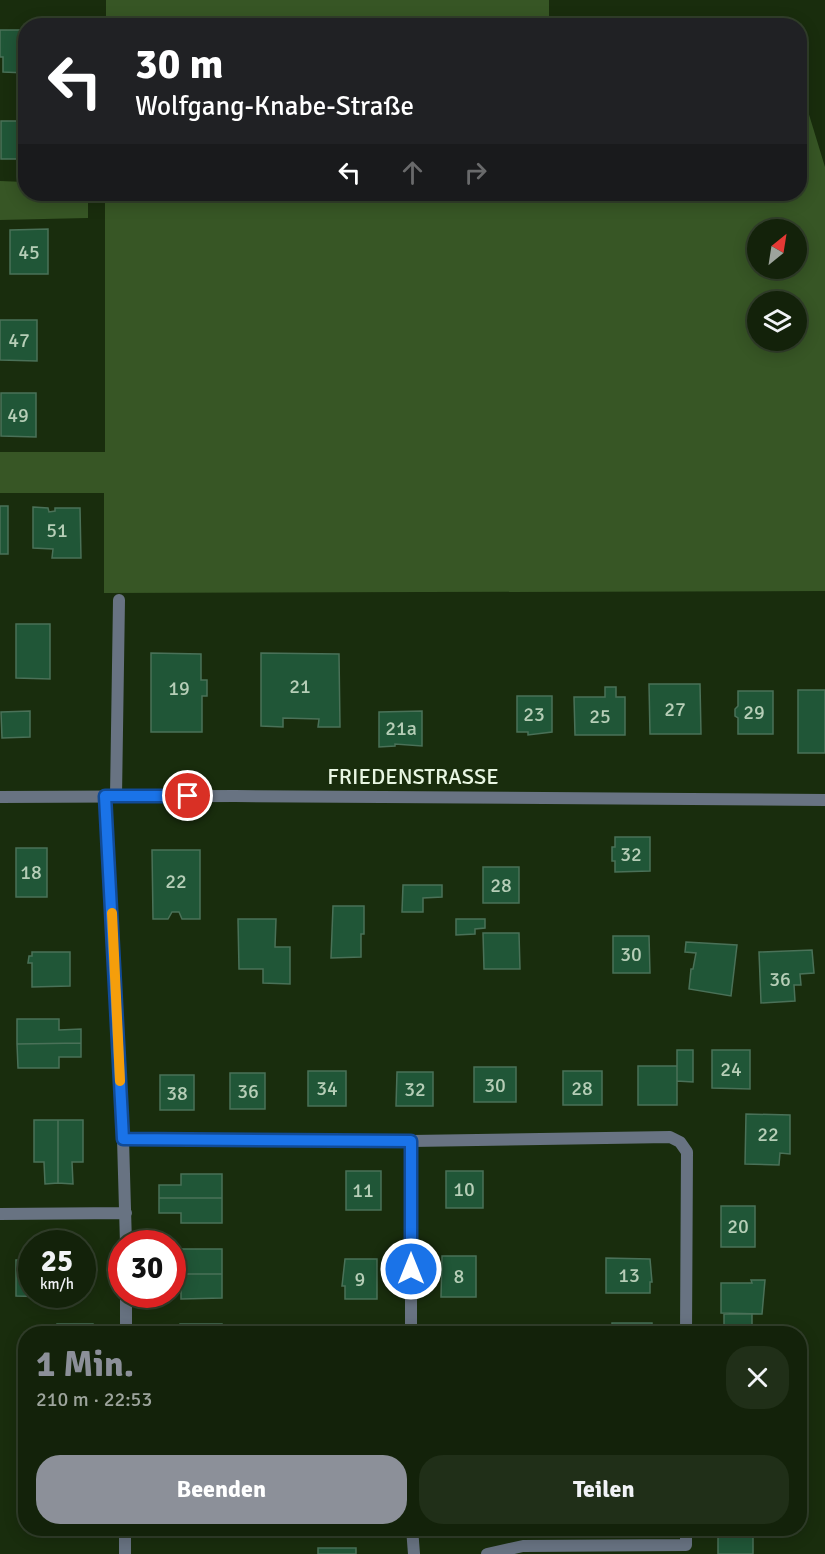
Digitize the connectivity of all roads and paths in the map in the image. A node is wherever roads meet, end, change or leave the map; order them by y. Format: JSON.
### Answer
{"nodes":[{"id":1,"x":119,"y":600,"type":"dead end"},
{"id":2,"x":111,"y":796,"type":"junction"},
{"id":3,"x":0,"y":797,"type":"edge"},
{"id":4,"x":825,"y":800,"type":"edge"},
{"id":5,"x":123,"y":1139,"type":"junction"},
{"id":6,"x":411,"y":1141,"type":"junction"},
{"id":7,"x":126,"y":1213,"type":"junction"},
{"id":8,"x":0,"y":1214,"type":"edge"},
{"id":9,"x":126,"y":1230,"type":"edge"},
{"id":10,"x":126,"y":1308,"type":"edge"},
{"id":11,"x":126,"y":1326,"type":"edge"},
{"id":12,"x":411,"y":1326,"type":"edge"},
{"id":13,"x":686,"y":1326,"type":"edge"},
{"id":14,"x":125,"y":1536,"type":"edge"},
{"id":15,"x":413,"y":1536,"type":"edge"},
{"id":16,"x":686,"y":1536,"type":"edge"},
{"id":17,"x":125,"y":1554,"type":"edge"},
{"id":18,"x":414,"y":1554,"type":"edge"},
{"id":19,"x":487,"y":1554,"type":"edge"}],
"edges":[{"from":1,"to":2,"type":"street"},
{"from":2,"to":3,"type":"street","name":"FRIEDENSTRASSE"},
{"from":2,"to":4,"type":"street","name":"FRIEDENSTRASSE"},
{"from":2,"to":5,"type":"street"},
{"from":5,"to":6,"type":"street"},
{"from":5,"to":7,"type":"street"},
{"from":6,"to":12,"type":"street"},
{"from":6,"to":13,"type":"street"},
{"from":7,"to":8,"type":"street"},
{"from":7,"to":9,"type":"street"},
{"from":10,"to":11,"type":"street"},
{"from":14,"to":17,"type":"street"},
{"from":15,"to":18,"type":"street"},
{"from":16,"to":19,"type":"street"}]}
